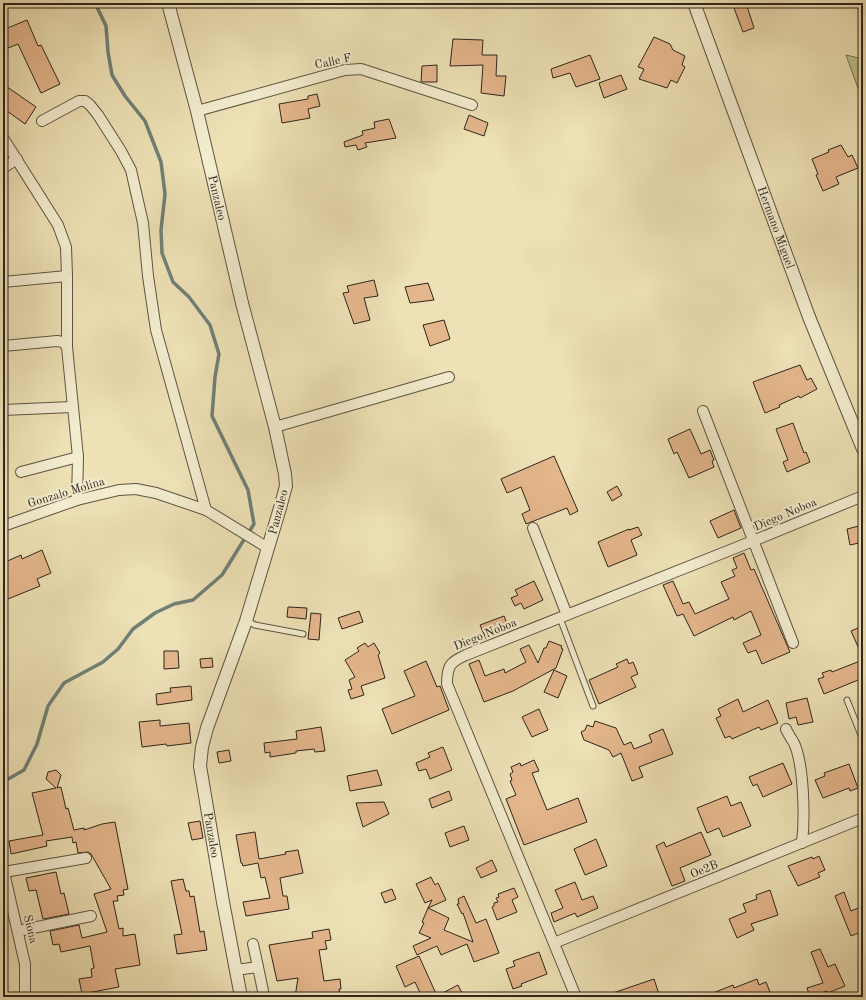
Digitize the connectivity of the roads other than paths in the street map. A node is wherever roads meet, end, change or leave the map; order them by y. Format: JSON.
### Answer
{"nodes":[{"id":1,"x":168,"y":3,"type":"edge"},
{"id":2,"x":694,"y":3,"type":"edge"},
{"id":3,"x":472,"y":105,"type":"dead end"},
{"id":4,"x":197,"y":111,"type":"junction"},
{"id":5,"x":42,"y":121,"type":"dead end"},
{"id":6,"x":3,"y":138,"type":"edge"},
{"id":7,"x":17,"y":159,"type":"junction"},
{"id":8,"x":3,"y":168,"type":"edge"},
{"id":9,"x":67,"y":276,"type":"junction"},
{"id":10,"x":3,"y":282,"type":"edge"},
{"id":11,"x":3,"y":346,"type":"edge"},
{"id":12,"x":66,"y":347,"type":"junction"},
{"id":13,"x":449,"y":378,"type":"dead end"},
{"id":14,"x":72,"y":407,"type":"junction"},
{"id":15,"x":3,"y":410,"type":"edge"},
{"id":16,"x":703,"y":411,"type":"dead end"},
{"id":17,"x":275,"y":427,"type":"junction"},
{"id":18,"x":863,"y":449,"type":"edge"},
{"id":19,"x":78,"y":457,"type":"junction"},
{"id":20,"x":21,"y":472,"type":"dead end"},
{"id":21,"x":863,"y":496,"type":"edge"},
{"id":22,"x":77,"y":500,"type":"junction"},
{"id":23,"x":206,"y":510,"type":"junction"},
{"id":24,"x":3,"y":526,"type":"edge"},
{"id":25,"x":534,"y":528,"type":"dead end"},
{"id":26,"x":753,"y":542,"type":"junction"},
{"id":27,"x":268,"y":548,"type":"junction"},
{"id":28,"x":564,"y":617,"type":"junction"},
{"id":29,"x":246,"y":621,"type":"junction"},
{"id":30,"x":303,"y":634,"type":"dead end"},
{"id":31,"x":793,"y":643,"type":"dead end"},
{"id":32,"x":847,"y":700,"type":"dead end"},
{"id":33,"x":593,"y":706,"type":"dead end"},
{"id":34,"x":786,"y":729,"type":"dead end"},
{"id":35,"x":863,"y":740,"type":"edge"},
{"id":36,"x":863,"y":818,"type":"edge"},
{"id":37,"x":802,"y":843,"type":"junction"},
{"id":38,"x":86,"y":858,"type":"dead end"},
{"id":39,"x":4,"y":870,"type":"edge"},
{"id":40,"x":91,"y":916,"type":"dead end"},
{"id":41,"x":18,"y":931,"type":"junction"},
{"id":42,"x":554,"y":943,"type":"junction"},
{"id":43,"x":253,"y":944,"type":"dead end"},
{"id":44,"x":258,"y":967,"type":"junction"},
{"id":45,"x":236,"y":970,"type":"junction"},
{"id":46,"x":263,"y":990,"type":"dead end"},
{"id":47,"x":25,"y":997,"type":"edge"},
{"id":48,"x":242,"y":997,"type":"edge"},
{"id":49,"x":576,"y":997,"type":"edge"}],
"edges":[{"from":1,"to":4,"type":"street","name":"Panzaleo"},
{"from":2,"to":18,"type":"street","name":"Hermano Miguel"},
{"from":3,"to":4,"type":"street","name":"Calle F"},
{"from":4,"to":17,"type":"street","name":"Panzaleo"},
{"from":5,"to":23,"type":"street"},
{"from":6,"to":7,"type":"street"},
{"from":7,"to":8,"type":"street"},
{"from":7,"to":9,"type":"street"},
{"from":9,"to":10,"type":"street"},
{"from":9,"to":12,"type":"street"},
{"from":11,"to":12,"type":"street"},
{"from":12,"to":14,"type":"street"},
{"from":13,"to":17,"type":"street"},
{"from":14,"to":15,"type":"street"},
{"from":14,"to":19,"type":"street"},
{"from":16,"to":26,"type":"street"},
{"from":17,"to":27,"type":"street","name":"Panzaleo"},
{"from":19,"to":20,"type":"street"},
{"from":19,"to":22,"type":"street"},
{"from":21,"to":26,"type":"street","name":"Diego Noboa"},
{"from":22,"to":23,"type":"street","name":"Gonzalo Molina"},
{"from":22,"to":24,"type":"street","name":"Gonzalo Molina"},
{"from":23,"to":27,"type":"street","name":"Gonzalo Molina"},
{"from":25,"to":28,"type":"street"},
{"from":26,"to":28,"type":"street","name":"Diego Noboa"},
{"from":26,"to":31,"type":"street"},
{"from":27,"to":29,"type":"street","name":"Panzaleo"},
{"from":28,"to":33,"type":"lane"},
{"from":28,"to":42,"type":"street","name":"Diego Noboa"},
{"from":29,"to":30,"type":"lane"},
{"from":29,"to":45,"type":"street","name":"Panzaleo"},
{"from":32,"to":35,"type":"lane"},
{"from":34,"to":37,"type":"street"},
{"from":36,"to":37,"type":"street","name":"Oe2B"},
{"from":37,"to":42,"type":"street","name":"Oe2B"},
{"from":38,"to":39,"type":"street"},
{"from":39,"to":41,"type":"street","name":"Siona"},
{"from":40,"to":41,"type":"street"},
{"from":41,"to":47,"type":"street","name":"Siona"},
{"from":42,"to":49,"type":"street","name":"Diego Noboa"},
{"from":43,"to":44,"type":"street"},
{"from":44,"to":45,"type":"street"},
{"from":44,"to":46,"type":"street"},
{"from":45,"to":48,"type":"street","name":"Panzaleo"}]}
